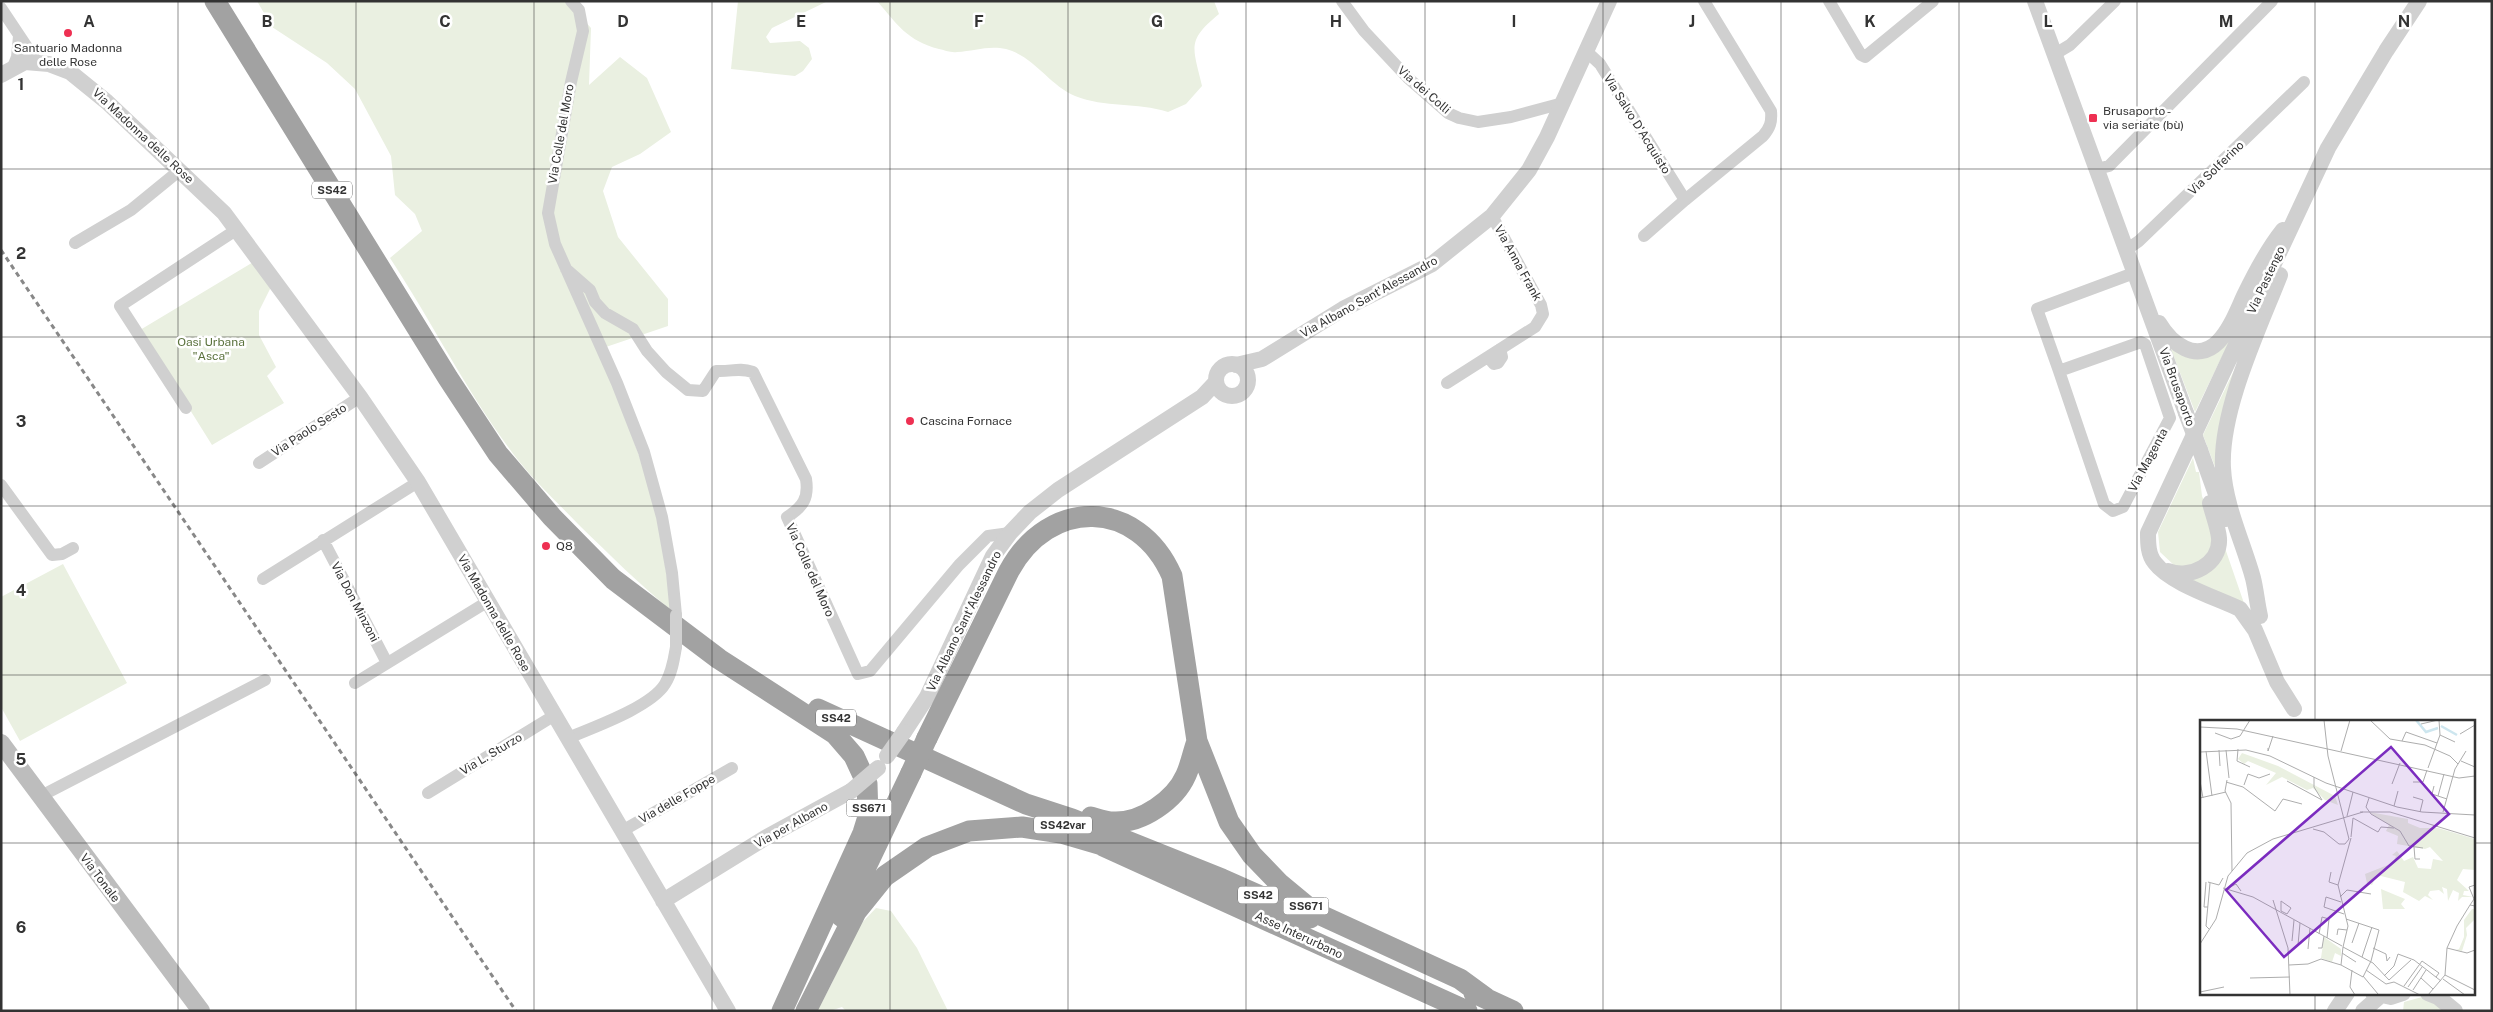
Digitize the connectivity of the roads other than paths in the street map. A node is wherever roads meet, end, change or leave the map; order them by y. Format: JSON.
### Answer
{"nodes":[{"id":1,"x":215,"y":1,"type":"edge"},
{"id":2,"x":571,"y":1,"type":"edge"},
{"id":3,"x":1342,"y":1,"type":"edge"},
{"id":4,"x":1610,"y":1,"type":"edge"},
{"id":5,"x":1704,"y":1,"type":"edge"},
{"id":6,"x":1829,"y":1,"type":"edge"},
{"id":7,"x":1933,"y":1,"type":"edge"},
{"id":8,"x":2035,"y":1,"type":"edge"},
{"id":9,"x":2115,"y":1,"type":"edge"},
{"id":10,"x":2272,"y":1,"type":"edge"},
{"id":11,"x":2419,"y":1,"type":"edge"},
{"id":12,"x":1,"y":8,"type":"edge"},
{"id":13,"x":19,"y":36,"type":"junction"},
{"id":14,"x":1586,"y":50,"type":"junction"},
{"id":15,"x":2055,"y":54,"type":"junction"},
{"id":16,"x":37,"y":62,"type":"junction"},
{"id":17,"x":7,"y":71,"type":"edge"},
{"id":18,"x":2304,"y":82,"type":"dead end"},
{"id":19,"x":1563,"y":103,"type":"junction"},
{"id":20,"x":180,"y":170,"type":"junction"},
{"id":21,"x":2097,"y":170,"type":"junction"},
{"id":22,"x":1685,"y":200,"type":"junction"},
{"id":23,"x":2302,"y":204,"type":"junction"},
{"id":24,"x":1492,"y":216,"type":"junction"},
{"id":25,"x":236,"y":230,"type":"junction"},
{"id":26,"x":1644,"y":236,"type":"dead end"},
{"id":27,"x":75,"y":243,"type":"dead end"},
{"id":28,"x":2126,"y":250,"type":"junction"},
{"id":29,"x":566,"y":269,"type":"junction"},
{"id":30,"x":2136,"y":278,"type":"junction"},
{"id":31,"x":1262,"y":359,"type":"junction"},
{"id":32,"x":1236,"y":365,"type":"junction"},
{"id":33,"x":2059,"y":371,"type":"junction"},
{"id":34,"x":1247,"y":380,"type":"junction"},
{"id":35,"x":1448,"y":383,"type":"dead end"},
{"id":36,"x":1221,"y":388,"type":"junction"},
{"id":37,"x":360,"y":397,"type":"junction"},
{"id":38,"x":186,"y":408,"type":"dead end"},
{"id":39,"x":2201,"y":454,"type":"junction"},
{"id":40,"x":259,"y":463,"type":"dead end"},
{"id":41,"x":418,"y":482,"type":"junction"},
{"id":42,"x":1,"y":485,"type":"edge"},
{"id":43,"x":1010,"y":533,"type":"junction"},
{"id":44,"x":323,"y":540,"type":"junction"},
{"id":45,"x":73,"y":548,"type":"dead end"},
{"id":46,"x":2161,"y":569,"type":"junction"},
{"id":47,"x":263,"y":579,"type":"dead end"},
{"id":48,"x":487,"y":602,"type":"junction"},
{"id":49,"x":2260,"y":616,"type":"junction"},
{"id":50,"x":720,"y":659,"type":"junction"},
{"id":51,"x":387,"y":663,"type":"junction"},
{"id":52,"x":265,"y":680,"type":"dead end"},
{"id":53,"x":355,"y":683,"type":"dead end"},
{"id":54,"x":2296,"y":715,"type":"edge"},
{"id":55,"x":555,"y":716,"type":"junction"},
{"id":56,"x":904,"y":732,"type":"joint"},
{"id":57,"x":568,"y":738,"type":"junction"},
{"id":58,"x":1197,"y":741,"type":"junction"},
{"id":59,"x":1,"y":744,"type":"edge"},
{"id":60,"x":732,"y":768,"type":"dead end"},
{"id":61,"x":954,"y":772,"type":"junction"},
{"id":62,"x":428,"y":793,"type":"dead end"},
{"id":63,"x":40,"y":797,"type":"junction"},
{"id":64,"x":1026,"y":804,"type":"junction"},
{"id":65,"x":622,"y":831,"type":"junction"},
{"id":66,"x":1102,"y":845,"type":"junction"},
{"id":67,"x":662,"y":901,"type":"junction"},
{"id":68,"x":2346,"y":994,"type":"edge"},
{"id":69,"x":2400,"y":994,"type":"edge"},
{"id":70,"x":2430,"y":994,"type":"edge"},
{"id":71,"x":2444,"y":994,"type":"edge"},
{"id":72,"x":2377,"y":995,"type":"edge"},
{"id":73,"x":1486,"y":998,"type":"junction"},
{"id":74,"x":201,"y":1011,"type":"edge"},
{"id":75,"x":728,"y":1011,"type":"edge"},
{"id":76,"x":782,"y":1011,"type":"edge"},
{"id":77,"x":795,"y":1011,"type":"edge"},
{"id":78,"x":806,"y":1011,"type":"edge"},
{"id":79,"x":1467,"y":1011,"type":"edge"},
{"id":80,"x":1513,"y":1011,"type":"edge"},
{"id":81,"x":2335,"y":1011,"type":"edge"},
{"id":82,"x":2363,"y":1011,"type":"edge"},
{"id":83,"x":2455,"y":1011,"type":"edge"},
{"id":84,"x":2464,"y":1011,"type":"edge"}],
"edges":[{"from":1,"to":50,"type":"highway","number":"SS42"},
{"from":2,"to":29,"type":"street","name":"Via Colle del Moro"},
{"from":3,"to":19,"type":"street","name":"Via dei Colli"},
{"from":4,"to":14,"type":"street","name":"Via Albano Sant'Alessandro"},
{"from":5,"to":22,"type":"street"},
{"from":6,"to":7,"type":"street"},
{"from":8,"to":15,"type":"street","name":"Via Brusaporto"},
{"from":9,"to":15,"type":"street"},
{"from":10,"to":21,"type":"street"},
{"from":11,"to":23,"type":"street","name":"Via Pastengo"},
{"from":12,"to":13,"type":"street"},
{"from":13,"to":16,"type":"street"},
{"from":13,"to":17,"type":"street"},
{"from":14,"to":19,"type":"street","name":"Via Albano Sant'Alessandro"},
{"from":14,"to":22,"type":"street","name":"Via Salvo D'Acquisto"},
{"from":15,"to":21,"type":"street","name":"Via Brusaporto"},
{"from":16,"to":17,"type":"street"},
{"from":16,"to":20,"type":"street","name":"Via Madonna delle Rose"},
{"from":18,"to":28,"type":"street","name":"Via Solferino"},
{"from":19,"to":24,"type":"street","name":"Via Albano Sant'Alessandro"},
{"from":20,"to":25,"type":"street","name":"Via Madonna delle Rose"},
{"from":20,"to":27,"type":"street"},
{"from":21,"to":28,"type":"street","name":"Via Brusaporto"},
{"from":22,"to":26,"type":"street"},
{"from":23,"to":30,"type":"street"},
{"from":23,"to":46,"type":"street","name":"Via Pastengo"},
{"from":23,"to":49,"type":"street"},
{"from":24,"to":31,"type":"street","name":"Via Albano Sant'Alessandro"},
{"from":24,"to":35,"type":"street","name":"Via Anna Frank"},
{"from":25,"to":37,"type":"street","name":"Via Madonna delle Rose"},
{"from":25,"to":38,"type":"street"},
{"from":28,"to":30,"type":"street","name":"Via Brusaporto"},
{"from":29,"to":43,"type":"street","name":"Via Colle del Moro"},
{"from":29,"to":57,"type":"street","name":"Via Colle del Moro","bridge":true},
{"from":30,"to":33,"type":"street","name":"Via Magenta"},
{"from":30,"to":39,"type":"street","name":"Via Brusaporto","bridge":true},
{"from":31,"to":32,"type":"street","name":"Via Albano Sant'Alessandro"},
{"from":31,"to":34,"type":"street","name":"Via Albano Sant'Alessandro"},
{"from":32,"to":34,"type":"street"},
{"from":32,"to":36,"type":"street"},
{"from":33,"to":33,"type":"street","name":"Via Magenta"},
{"from":34,"to":36,"type":"street"},
{"from":36,"to":43,"type":"street","name":"Via Albano Sant'Alessandro"},
{"from":37,"to":40,"type":"street","name":"Via Paolo Sesto"},
{"from":37,"to":41,"type":"street","name":"Via Madonna delle Rose"},
{"from":39,"to":46,"type":"street"},
{"from":39,"to":49,"type":"street","name":"Via Brusaporto"},
{"from":41,"to":44,"type":"street"},
{"from":41,"to":48,"type":"street","name":"Via Madonna delle Rose"},
{"from":42,"to":45,"type":"street"},
{"from":43,"to":56,"type":"street","name":"Via Albano Sant'Alessandro"},
{"from":44,"to":47,"type":"street"},
{"from":44,"to":51,"type":"street","name":"Via Don Minzoni"},
{"from":46,"to":54,"type":"street"},
{"from":48,"to":51,"type":"street"},
{"from":48,"to":55,"type":"street","name":"Via Madonna delle Rose"},
{"from":49,"to":54,"type":"street","name":"Via Brusaporto"},
{"from":50,"to":61,"type":"highway","number":"SS42"},
{"from":50,"to":76,"type":"highway","number":"SS671"},
{"from":51,"to":53,"type":"street"},
{"from":52,"to":63,"type":"street"},
{"from":55,"to":57,"type":"street","name":"Via Madonna delle Rose"},
{"from":55,"to":62,"type":"street","name":"Via L. Sturzo"},
{"from":56,"to":67,"type":"street","name":"Via per Albano","bridge":true},
{"from":57,"to":65,"type":"street","name":"Via Madonna delle Rose"},
{"from":58,"to":61,"type":"highway"},
{"from":58,"to":73,"type":"highway","number":"SS671"},
{"from":58,"to":77,"type":"highway","number":"SS671","bridge":true},
{"from":59,"to":63,"type":"main road","name":"Via Tonale"},
{"from":60,"to":65,"type":"street","name":"Via delle Foppe"},
{"from":61,"to":64,"type":"highway","number":"SS42"},
{"from":63,"to":74,"type":"main road","name":"Via Tonale"},
{"from":64,"to":66,"type":"highway","name":"Asse Interurbano","number":"SS42var"},
{"from":64,"to":73,"type":"highway","number":"SS42"},
{"from":65,"to":67,"type":"street","name":"Via Madonna delle Rose"},
{"from":66,"to":78,"type":"highway"},
{"from":66,"to":79,"type":"highway","name":"Asse Interurbano","number":"SS42"},
{"from":67,"to":75,"type":"street","name":"Via Madonna delle Rose"},
{"from":68,"to":81,"type":"street"},
{"from":69,"to":72,"type":"street"},
{"from":70,"to":83,"type":"street"},
{"from":71,"to":84,"type":"street"},
{"from":72,"to":82,"type":"street"},
{"from":73,"to":80,"type":"highway","number":"SS42"}]}
